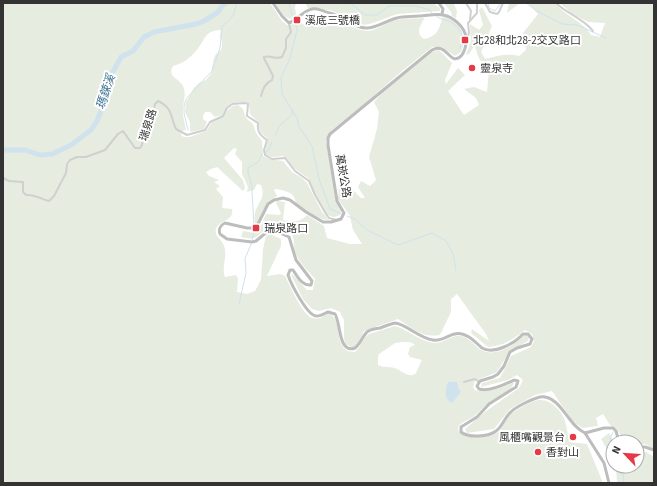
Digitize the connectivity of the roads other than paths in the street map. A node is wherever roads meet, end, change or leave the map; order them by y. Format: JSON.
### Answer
{"nodes":[{"id":1,"x":273,"y":3,"type":"edge"},
{"id":2,"x":439,"y":3,"type":"edge"},
{"id":3,"x":466,"y":3,"type":"edge"},
{"id":4,"x":477,"y":3,"type":"edge"},
{"id":5,"x":485,"y":3,"type":"edge"},
{"id":6,"x":503,"y":3,"type":"edge"},
{"id":7,"x":556,"y":3,"type":"edge"},
{"id":8,"x":442,"y":14,"type":"junction"},
{"id":9,"x":470,"y":20,"type":"junction"},
{"id":10,"x":289,"y":23,"type":"junction"},
{"id":11,"x":593,"y":31,"type":"dead end"},
{"id":12,"x":466,"y":45,"type":"junction"},
{"id":13,"x":261,"y":96,"type":"dead end"},
{"id":14,"x":3,"y":178,"type":"edge"},
{"id":15,"x":338,"y":220,"type":"junction"},
{"id":16,"x":464,"y":382,"type":"dead end"},
{"id":17,"x":479,"y":382,"type":"junction"},
{"id":18,"x":585,"y":433,"type":"junction"},
{"id":19,"x":617,"y":434,"type":"edge"},
{"id":20,"x":610,"y":483,"type":"edge"}],
"edges":[{"from":1,"to":10,"type":"street"},
{"from":2,"to":8,"type":"street"},
{"from":3,"to":9,"type":"street"},
{"from":4,"to":9,"type":"street"},
{"from":5,"to":6,"type":"street"},
{"from":7,"to":11,"type":"street"},
{"from":8,"to":10,"type":"street"},
{"from":8,"to":12,"type":"street"},
{"from":9,"to":12,"type":"street"},
{"from":10,"to":13,"type":"street"},
{"from":12,"to":15,"type":"street","name":"萬崁公路"},
{"from":14,"to":15,"type":"street","name":"瑞泉路"},
{"from":15,"to":17,"type":"street"},
{"from":16,"to":17,"type":"street"},
{"from":17,"to":18,"type":"street"},
{"from":18,"to":19,"type":"street"},
{"from":18,"to":20,"type":"street"}]}
